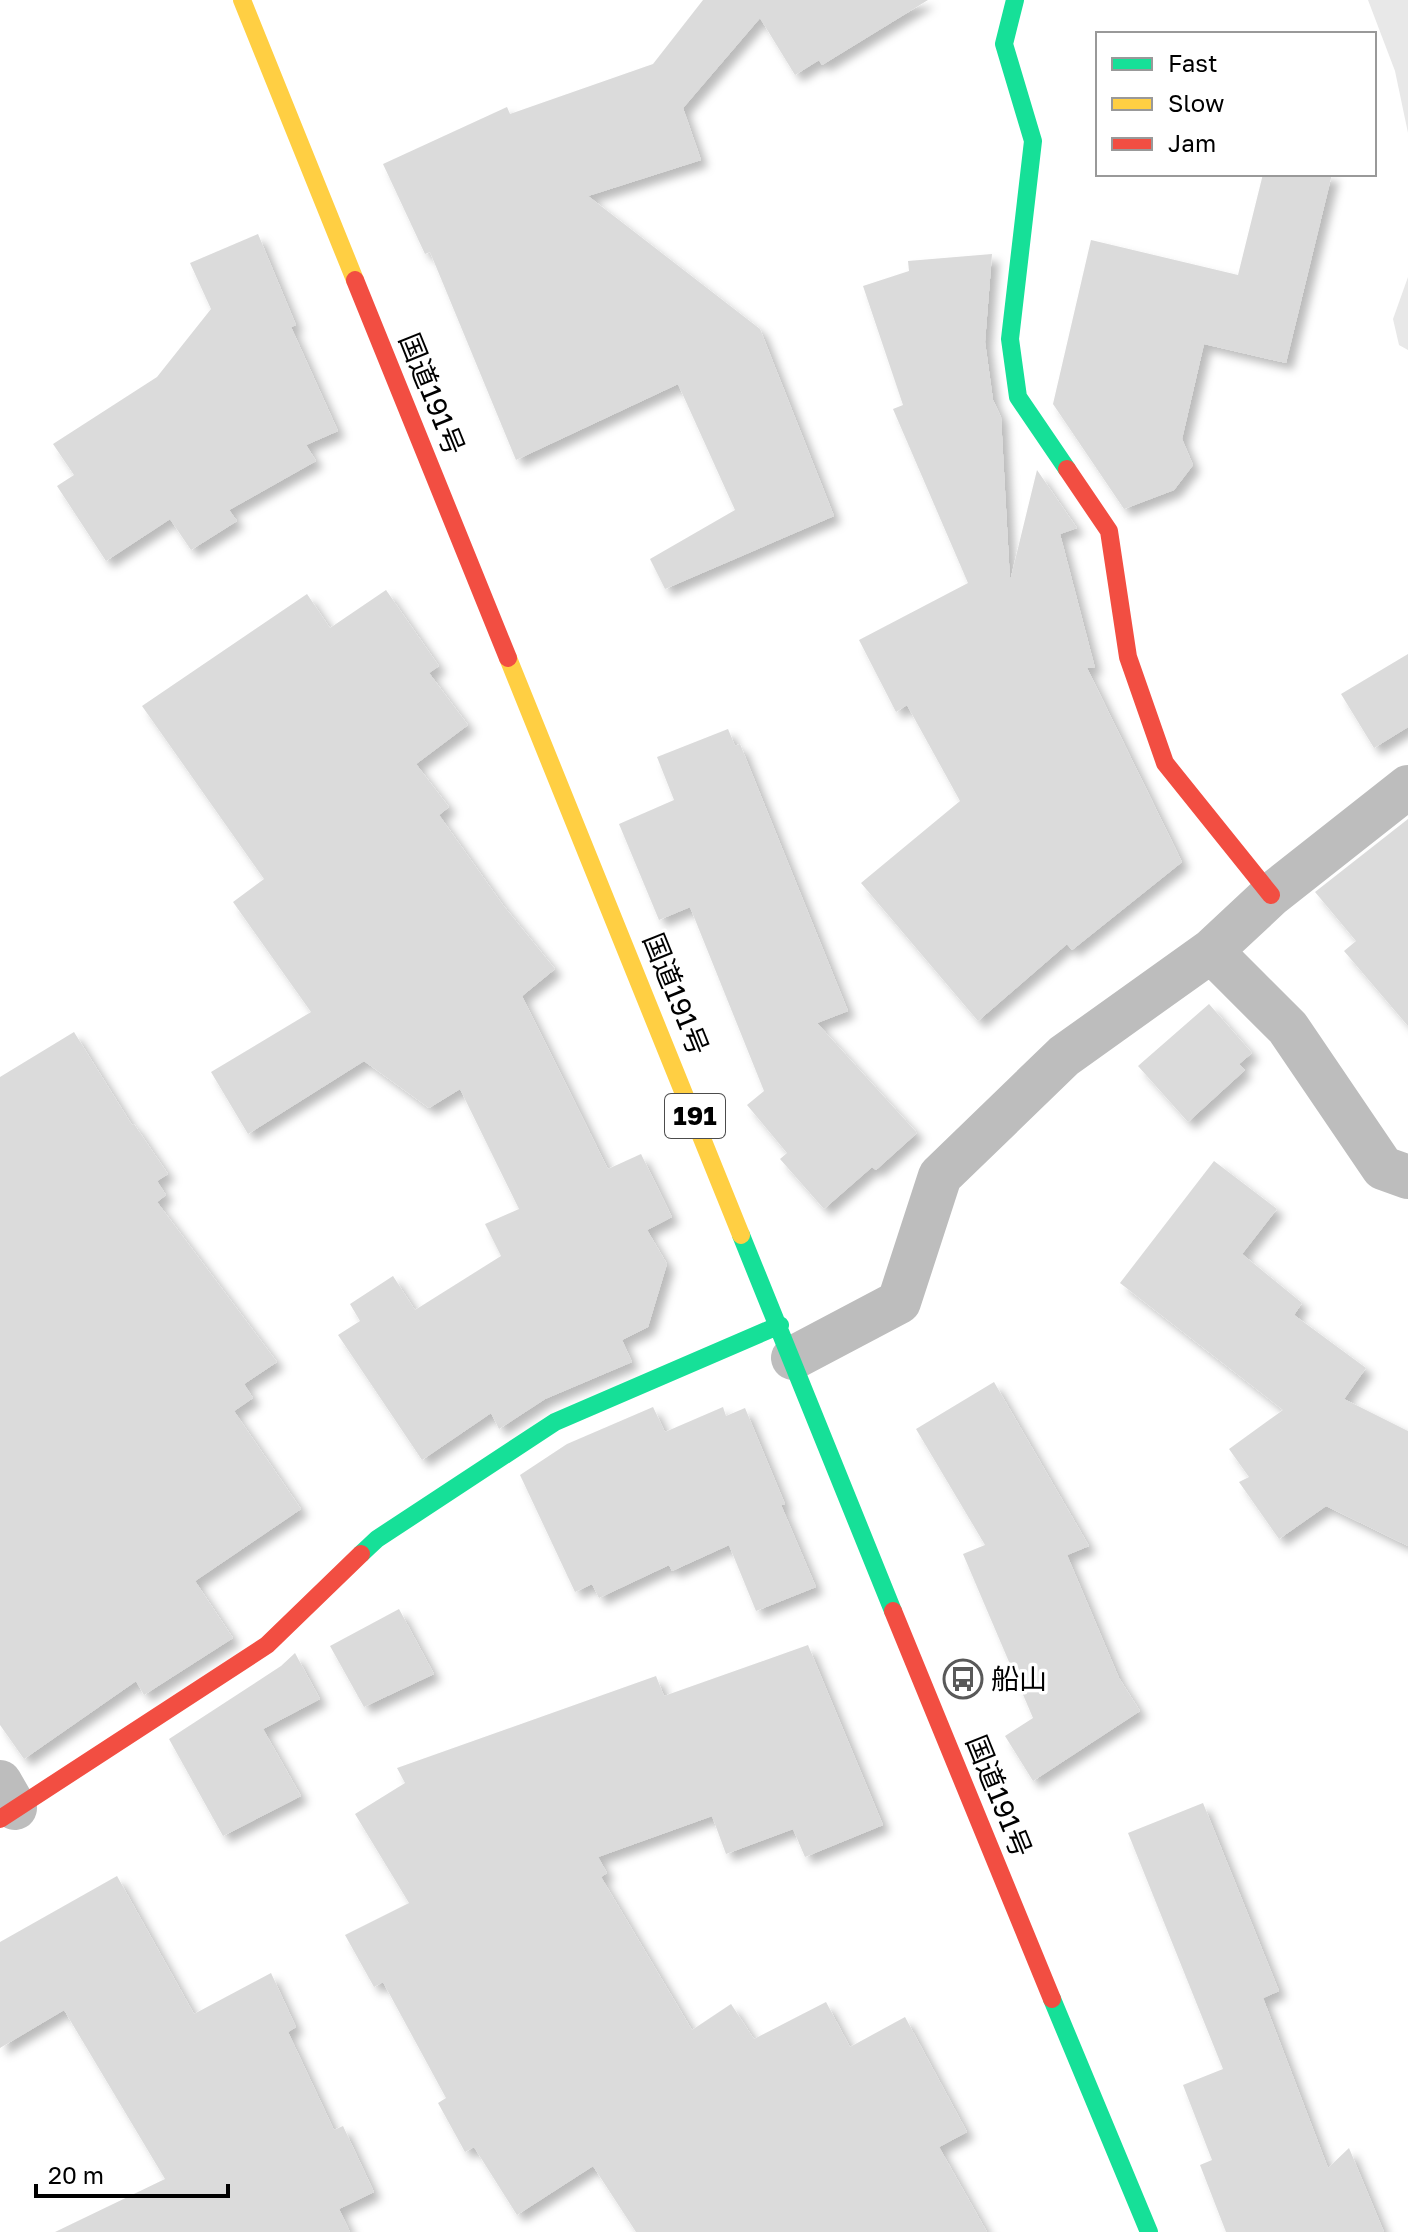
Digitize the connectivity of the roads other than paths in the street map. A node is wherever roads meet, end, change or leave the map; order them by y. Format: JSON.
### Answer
{"nodes":[{"id":1,"x":242,"y":0,"type":"edge"},
{"id":2,"x":1015,"y":0,"type":"edge"},
{"id":3,"x":1408,"y":787,"type":"edge"},
{"id":4,"x":1271,"y":895,"type":"junction"},
{"id":5,"x":1211,"y":951,"type":"junction"},
{"id":6,"x":1408,"y":1177,"type":"edge"},
{"id":7,"x":786,"y":1342,"type":"junction"},
{"id":8,"x":5,"y":1803,"type":"edge"},
{"id":9,"x":1149,"y":2232,"type":"edge"}],
"edges":[{"from":1,"to":7,"type":"main road","name":"国道191号","number":"191"},
{"from":2,"to":4,"type":"main road"},
{"from":3,"to":4,"type":"street"},
{"from":4,"to":5,"type":"street"},
{"from":5,"to":6,"type":"street"},
{"from":5,"to":7,"type":"street"},
{"from":7,"to":8,"type":"main road"},
{"from":7,"to":9,"type":"main road","name":"国道191号","number":"191"}]}
